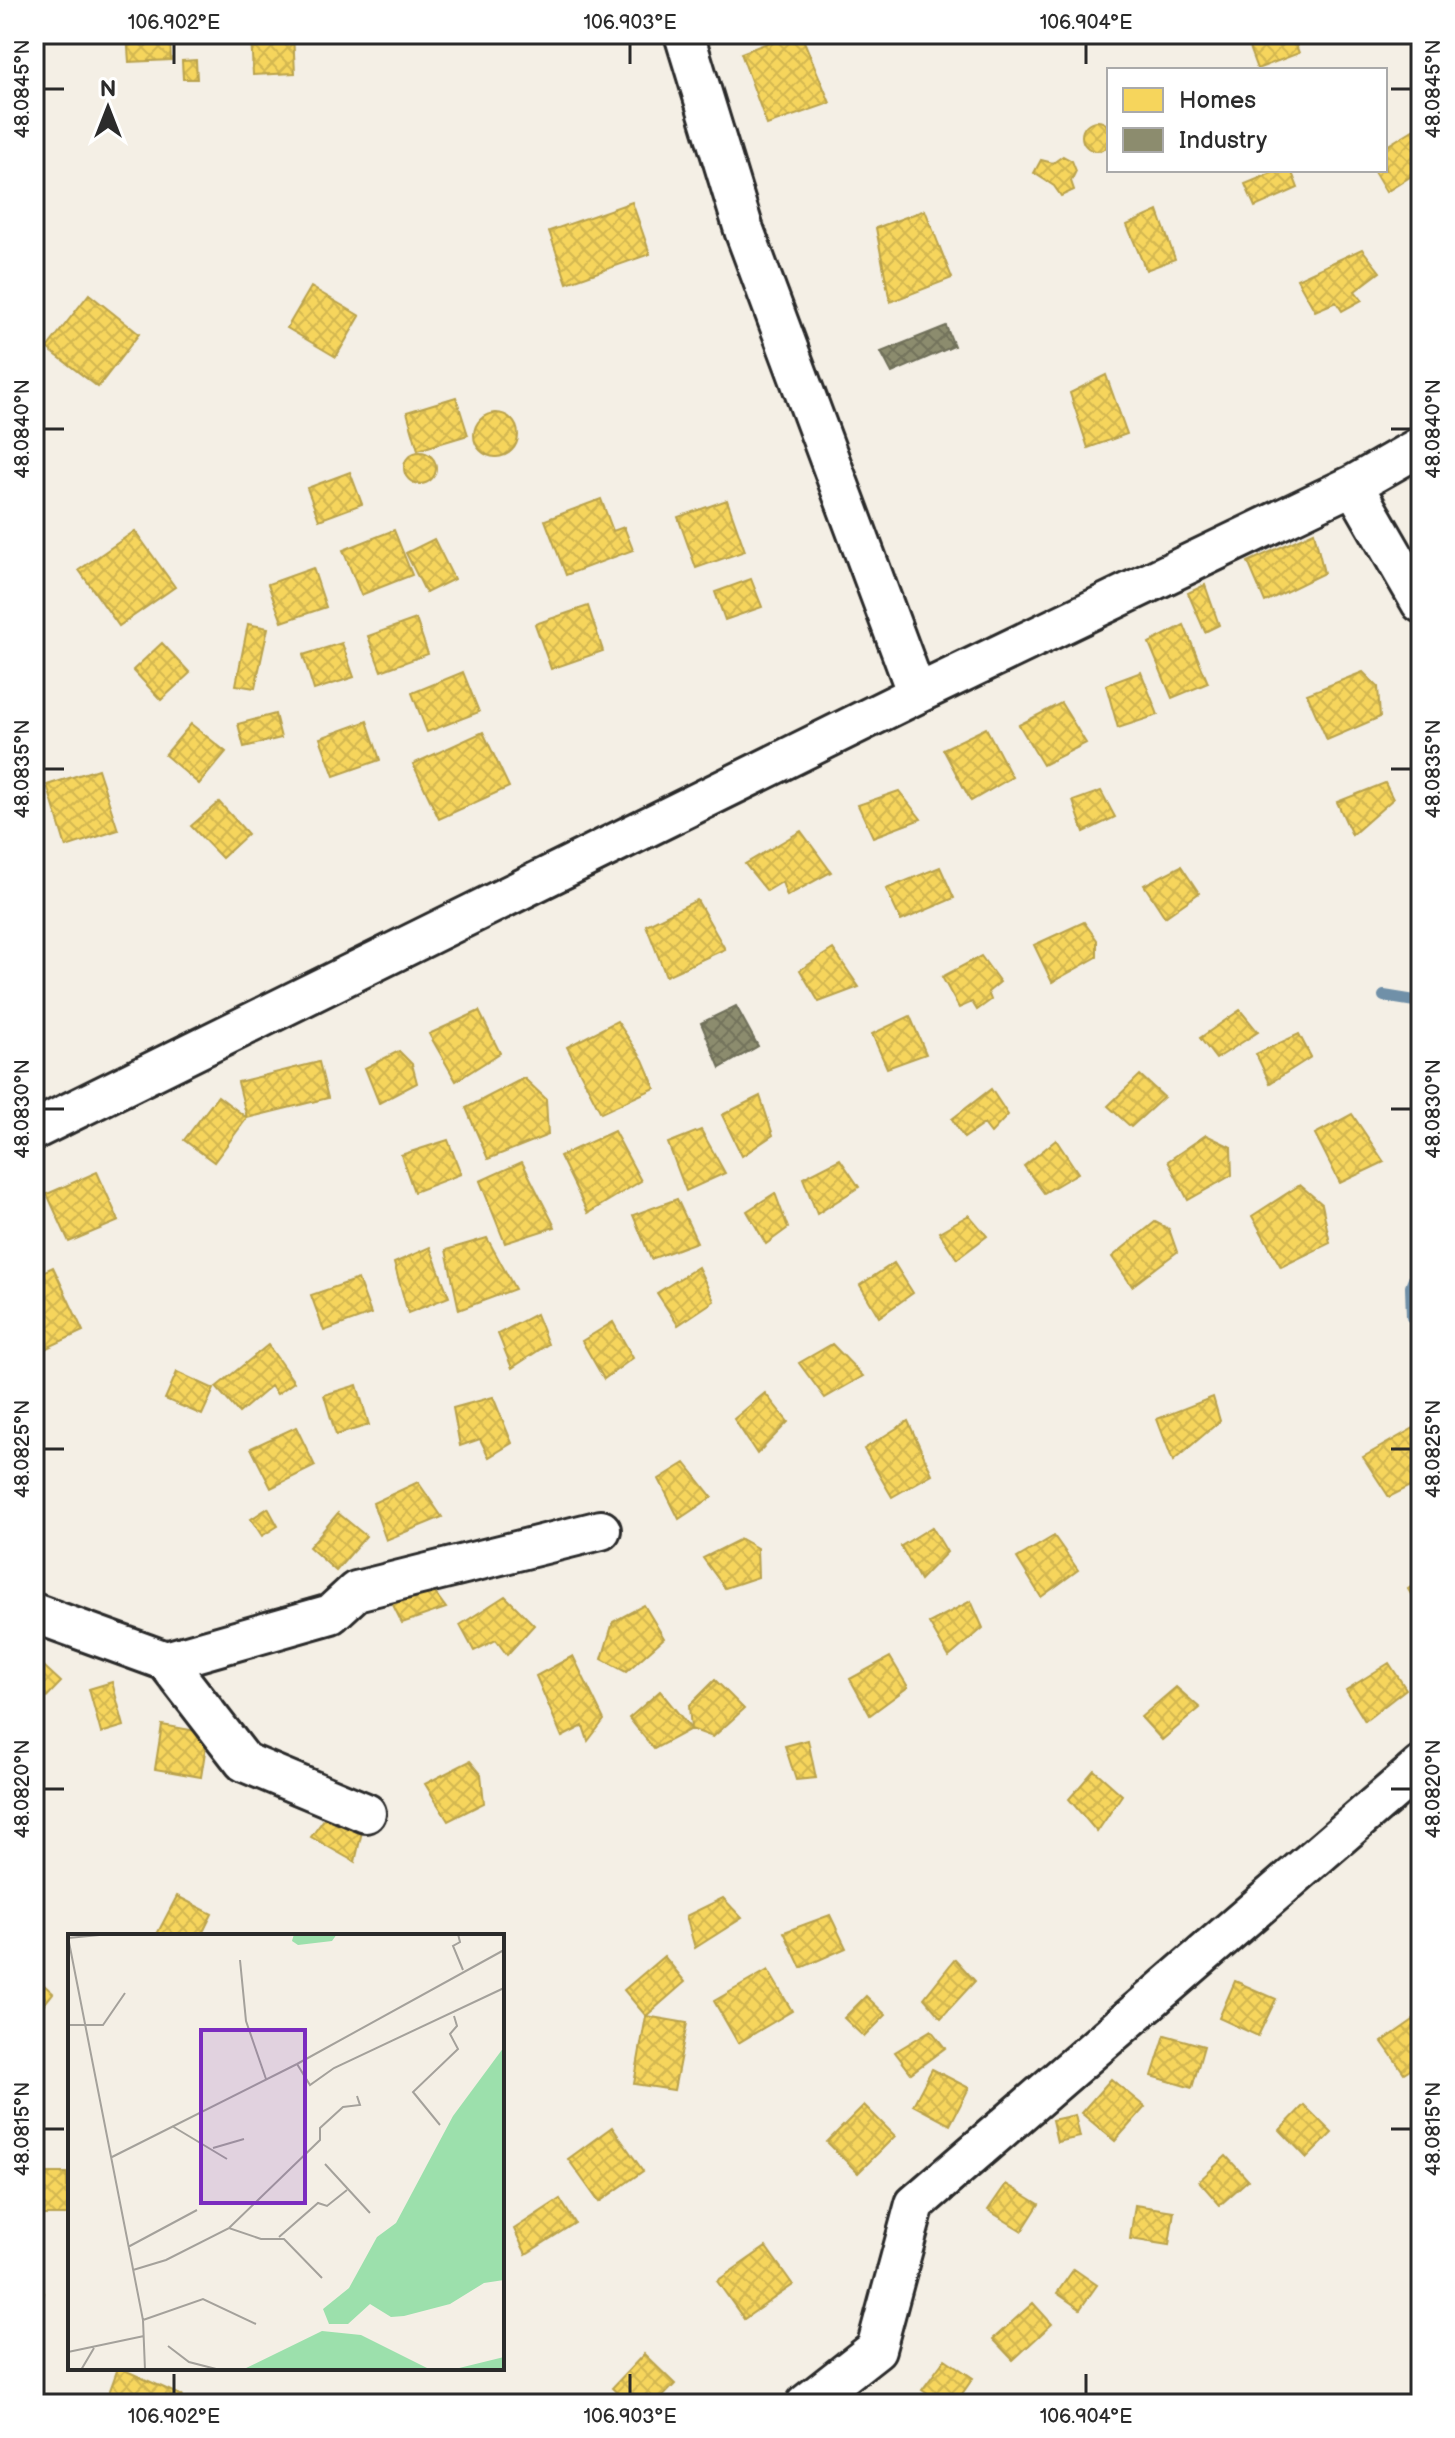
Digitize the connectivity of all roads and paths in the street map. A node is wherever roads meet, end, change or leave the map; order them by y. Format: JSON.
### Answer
{"nodes":[{"id":1,"x":684,"y":34,"type":"edge"},
{"id":2,"x":1421,"y":446,"type":"edge"},
{"id":3,"x":1353,"y":485,"type":"junction"},
{"id":4,"x":1421,"y":603,"type":"edge"},
{"id":5,"x":917,"y":694,"type":"junction"},
{"id":6,"x":34,"y":1130,"type":"edge"},
{"id":7,"x":601,"y":1530,"type":"dead end"},
{"id":8,"x":34,"y":1613,"type":"edge"},
{"id":9,"x":166,"y":1661,"type":"junction"},
{"id":10,"x":1421,"y":1766,"type":"edge"},
{"id":11,"x":366,"y":1813,"type":"dead end"},
{"id":12,"x":806,"y":2404,"type":"edge"}],
"edges":[{"from":1,"to":5,"type":"street"},
{"from":2,"to":3,"type":"street"},
{"from":3,"to":4,"type":"street"},
{"from":3,"to":5,"type":"street"},
{"from":5,"to":6,"type":"street"},
{"from":7,"to":9,"type":"street"},
{"from":8,"to":9,"type":"street"},
{"from":9,"to":11,"type":"street"},
{"from":10,"to":12,"type":"street"}]}
